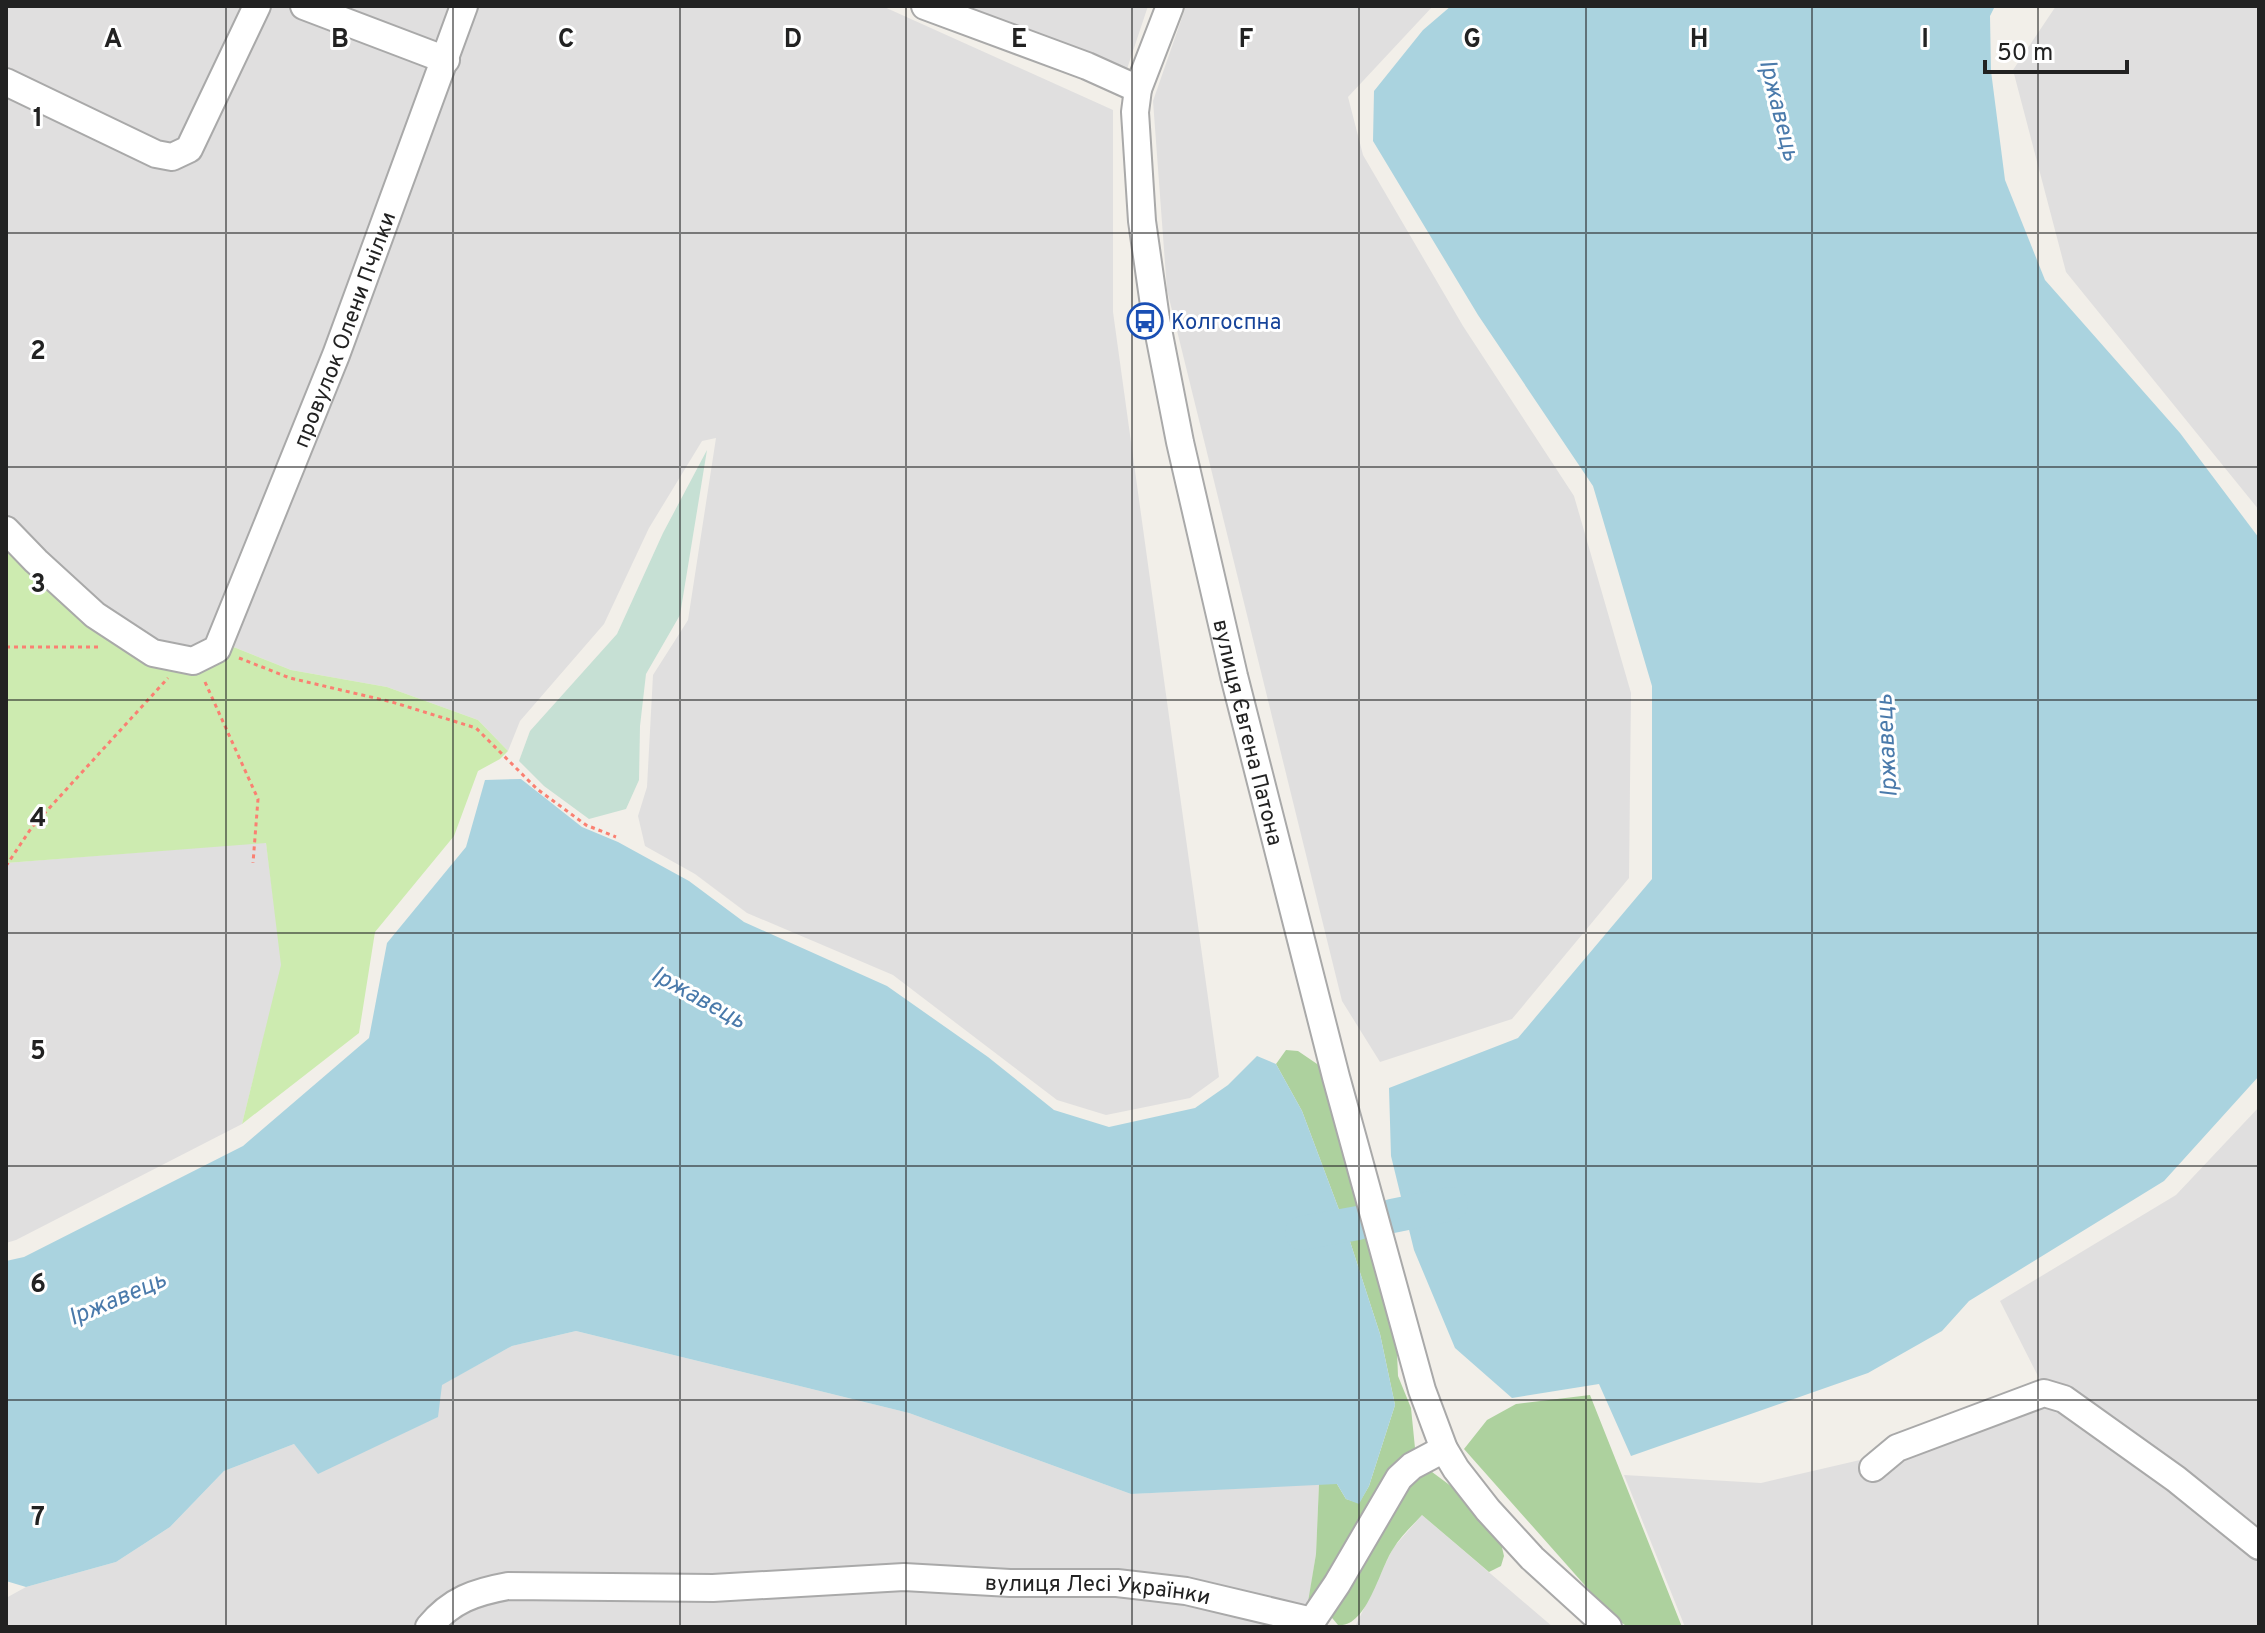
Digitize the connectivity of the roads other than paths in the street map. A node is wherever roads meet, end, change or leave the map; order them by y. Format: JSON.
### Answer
{"nodes":[{"id":1,"x":257,"y":6,"type":"edge"},
{"id":2,"x":304,"y":6,"type":"edge"},
{"id":3,"x":464,"y":6,"type":"edge"},
{"id":4,"x":925,"y":6,"type":"edge"},
{"id":5,"x":1170,"y":6,"type":"edge"},
{"id":6,"x":446,"y":60,"type":"junction"},
{"id":7,"x":6,"y":82,"type":"edge"},
{"id":8,"x":1138,"y":89,"type":"junction"},
{"id":9,"x":6,"y":530,"type":"edge"},
{"id":10,"x":1444,"y":1449,"type":"junction"},
{"id":11,"x":1873,"y":1468,"type":"dead end"},
{"id":12,"x":2259,"y":1546,"type":"edge"},
{"id":13,"x":429,"y":1627,"type":"edge"},
{"id":14,"x":1608,"y":1627,"type":"edge"}],
"edges":[{"from":1,"to":7,"type":"street"},
{"from":2,"to":6,"type":"street"},
{"from":3,"to":6,"type":"street","name":"провулок Олени Пчілки"},
{"from":4,"to":8,"type":"street"},
{"from":5,"to":8,"type":"street","name":"вулиця Євгена Патона"},
{"from":6,"to":9,"type":"street","name":"провулок Олени Пчілки"},
{"from":8,"to":10,"type":"street","name":"вулиця Євгена Патона"},
{"from":10,"to":13,"type":"street","name":"вулиця Лесі Українки"},
{"from":10,"to":14,"type":"street"},
{"from":11,"to":12,"type":"street"}]}
